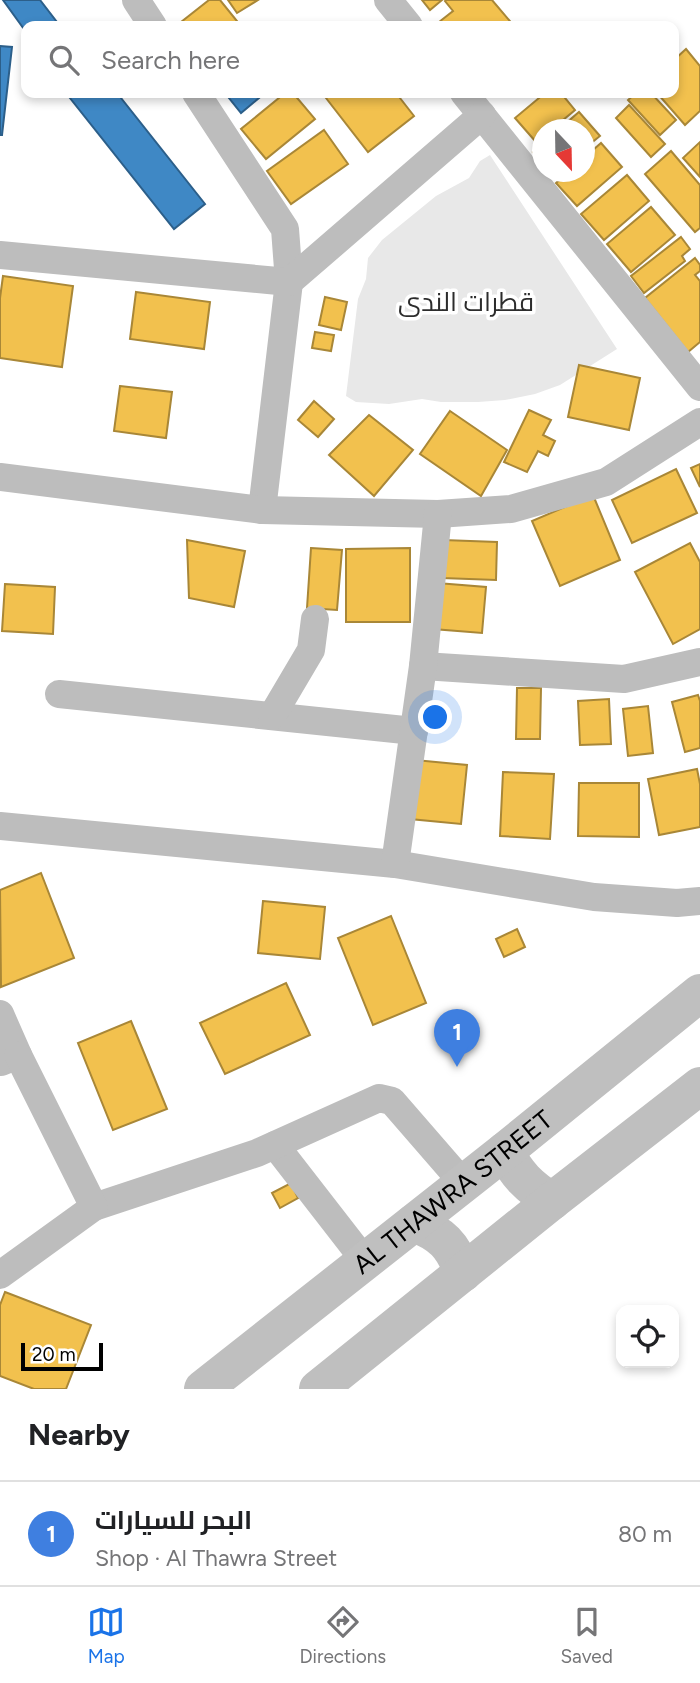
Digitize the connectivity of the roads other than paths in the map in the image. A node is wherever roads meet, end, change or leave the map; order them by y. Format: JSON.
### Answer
{"nodes":[{"id":1,"x":136,"y":0,"type":"edge"},
{"id":2,"x":387,"y":0,"type":"edge"},
{"id":3,"x":150,"y":21,"type":"edge"},
{"id":4,"x":405,"y":21,"type":"edge"},
{"id":5,"x":199,"y":98,"type":"edge"},
{"id":6,"x":468,"y":98,"type":"edge"},
{"id":7,"x":482,"y":115,"type":"junction"},
{"id":8,"x":0,"y":255,"type":"edge"},
{"id":9,"x":289,"y":282,"type":"junction"},
{"id":10,"x":700,"y":387,"type":"edge"},
{"id":11,"x":700,"y":422,"type":"edge"},
{"id":12,"x":0,"y":477,"type":"edge"},
{"id":13,"x":262,"y":510,"type":"junction"},
{"id":14,"x":438,"y":514,"type":"junction"},
{"id":15,"x":314,"y":619,"type":"dead end"},
{"id":16,"x":700,"y":662,"type":"edge"},
{"id":17,"x":423,"y":666,"type":"junction"},
{"id":18,"x":59,"y":694,"type":"dead end"},
{"id":19,"x":272,"y":716,"type":"junction"},
{"id":20,"x":414,"y":731,"type":"junction"},
{"id":21,"x":0,"y":827,"type":"edge"},
{"id":22,"x":395,"y":864,"type":"junction"},
{"id":23,"x":700,"y":901,"type":"edge"},
{"id":24,"x":700,"y":993,"type":"edge"},
{"id":25,"x":0,"y":1014,"type":"edge"},
{"id":26,"x":9,"y":1059,"type":"edge"},
{"id":27,"x":700,"y":1086,"type":"edge"},
{"id":28,"x":275,"y":1145,"type":"junction"},
{"id":29,"x":505,"y":1151,"type":"junction"},
{"id":30,"x":464,"y":1184,"type":"junction"},
{"id":31,"x":552,"y":1202,"type":"junction"},
{"id":32,"x":94,"y":1207,"type":"junction"},
{"id":33,"x":414,"y":1223,"type":"junction"},
{"id":34,"x":365,"y":1261,"type":"junction"},
{"id":35,"x":463,"y":1273,"type":"junction"},
{"id":36,"x":0,"y":1275,"type":"edge"},
{"id":37,"x":203,"y":1389,"type":"edge"},
{"id":38,"x":318,"y":1389,"type":"edge"}],
"edges":[{"from":1,"to":3,"type":"street"},
{"from":2,"to":4,"type":"street"},
{"from":5,"to":9,"type":"street"},
{"from":6,"to":7,"type":"street"},
{"from":7,"to":9,"type":"street"},
{"from":7,"to":10,"type":"street"},
{"from":8,"to":9,"type":"street"},
{"from":9,"to":13,"type":"street"},
{"from":11,"to":14,"type":"street"},
{"from":12,"to":13,"type":"street"},
{"from":13,"to":14,"type":"street"},
{"from":14,"to":17,"type":"street"},
{"from":15,"to":19,"type":"street"},
{"from":16,"to":17,"type":"street"},
{"from":17,"to":20,"type":"street"},
{"from":18,"to":19,"type":"street"},
{"from":19,"to":20,"type":"street"},
{"from":20,"to":22,"type":"street"},
{"from":21,"to":22,"type":"street"},
{"from":22,"to":23,"type":"street"},
{"from":24,"to":29,"type":"main road","name":"AL THAWRA STREET"},
{"from":25,"to":26,"type":"street"},
{"from":26,"to":32,"type":"street"},
{"from":27,"to":31,"type":"main road"},
{"from":28,"to":30,"type":"street"},
{"from":28,"to":32,"type":"street"},
{"from":28,"to":34,"type":"street"},
{"from":29,"to":30,"type":"main road","name":"AL THAWRA STREET"},
{"from":29,"to":31,"type":"main road"},
{"from":30,"to":33,"type":"main road","name":"AL THAWRA STREET"},
{"from":31,"to":35,"type":"main road"},
{"from":32,"to":36,"type":"street"},
{"from":33,"to":34,"type":"main road","name":"AL THAWRA STREET"},
{"from":33,"to":35,"type":"main road"},
{"from":34,"to":37,"type":"main road","name":"AL THAWRA STREET"},
{"from":35,"to":38,"type":"main road"}]}
